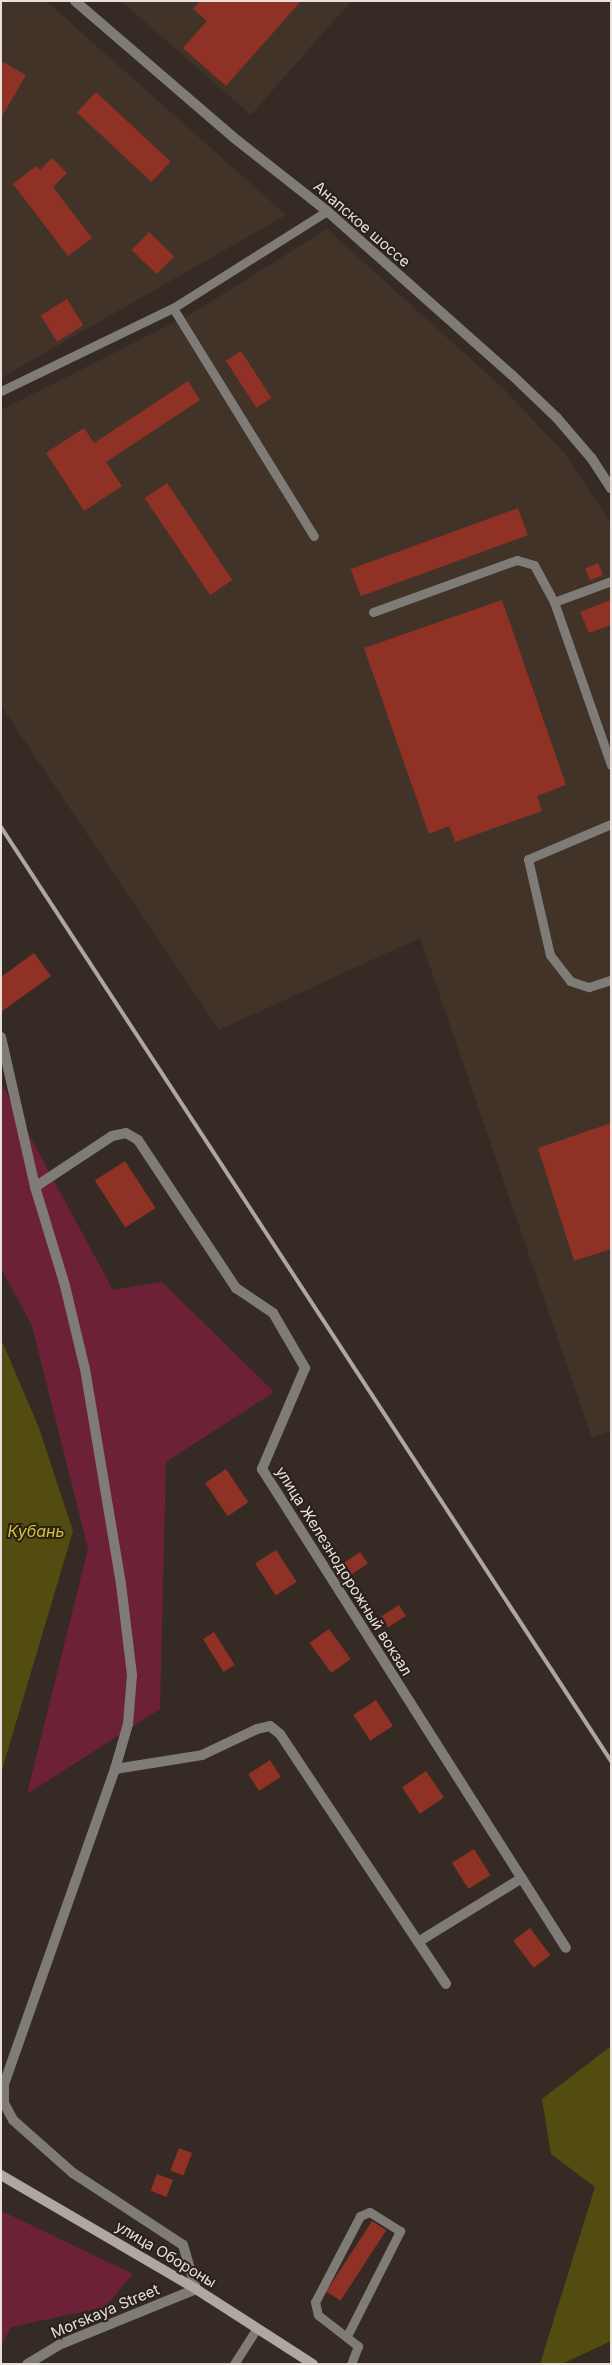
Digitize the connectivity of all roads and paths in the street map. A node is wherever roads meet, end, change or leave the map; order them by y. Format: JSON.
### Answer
{"nodes":[{"id":1,"x":75,"y":1,"type":"edge"},
{"id":2,"x":327,"y":211,"type":"junction"},
{"id":3,"x":173,"y":308,"type":"junction"},
{"id":4,"x":1,"y":391,"type":"edge"},
{"id":5,"x":611,"y":488,"type":"edge"},
{"id":6,"x":314,"y":536,"type":"dead end"},
{"id":7,"x":611,"y":581,"type":"edge"},
{"id":8,"x":554,"y":602,"type":"junction"},
{"id":9,"x":373,"y":612,"type":"dead end"},
{"id":10,"x":611,"y":765,"type":"edge"},
{"id":11,"x":611,"y":824,"type":"edge"},
{"id":12,"x":611,"y":980,"type":"edge"},
{"id":13,"x":1,"y":1037,"type":"edge"},
{"id":14,"x":34,"y":1187,"type":"junction"},
{"id":15,"x":115,"y":1769,"type":"junction"},
{"id":16,"x":522,"y":1878,"type":"junction"},
{"id":17,"x":418,"y":1942,"type":"junction"},
{"id":18,"x":566,"y":1948,"type":"dead end"},
{"id":19,"x":446,"y":1984,"type":"dead end"},
{"id":20,"x":1,"y":2175,"type":"edge"},
{"id":21,"x":196,"y":2289,"type":"junction"},
{"id":22,"x":258,"y":2328,"type":"junction"},
{"id":23,"x":347,"y":2336,"type":"junction"},
{"id":24,"x":27,"y":2364,"type":"edge"},
{"id":25,"x":234,"y":2364,"type":"edge"},
{"id":26,"x":313,"y":2364,"type":"edge"},
{"id":27,"x":350,"y":2364,"type":"edge"}],
"edges":[{"from":1,"to":2,"type":"street","name":"Анапское шоссе"},
{"from":2,"to":3,"type":"lane"},
{"from":2,"to":5,"type":"street","name":"Анапское шоссе"},
{"from":3,"to":4,"type":"lane"},
{"from":3,"to":6,"type":"lane"},
{"from":7,"to":8,"type":"lane"},
{"from":8,"to":9,"type":"lane"},
{"from":8,"to":10,"type":"lane"},
{"from":11,"to":12,"type":"lane"},
{"from":13,"to":14,"type":"street"},
{"from":14,"to":15,"type":"street"},
{"from":14,"to":16,"type":"street","name":"улица Железнодорожный вокзал"},
{"from":15,"to":17,"type":"street"},
{"from":15,"to":21,"type":"street"},
{"from":16,"to":17,"type":"street"},
{"from":16,"to":18,"type":"street","name":"улица Железнодорожный вокзал"},
{"from":17,"to":19,"type":"street"},
{"from":20,"to":21,"type":"main road","name":"улица Обороны"},
{"from":21,"to":22,"type":"main road","name":"улица Обороны"},
{"from":21,"to":24,"type":"street","name":"Morskaya Street"},
{"from":22,"to":25,"type":"lane"},
{"from":22,"to":26,"type":"main road","name":"улица Обороны"},
{"from":23,"to":23,"type":"lane"},
{"from":23,"to":27,"type":"lane"}]}
